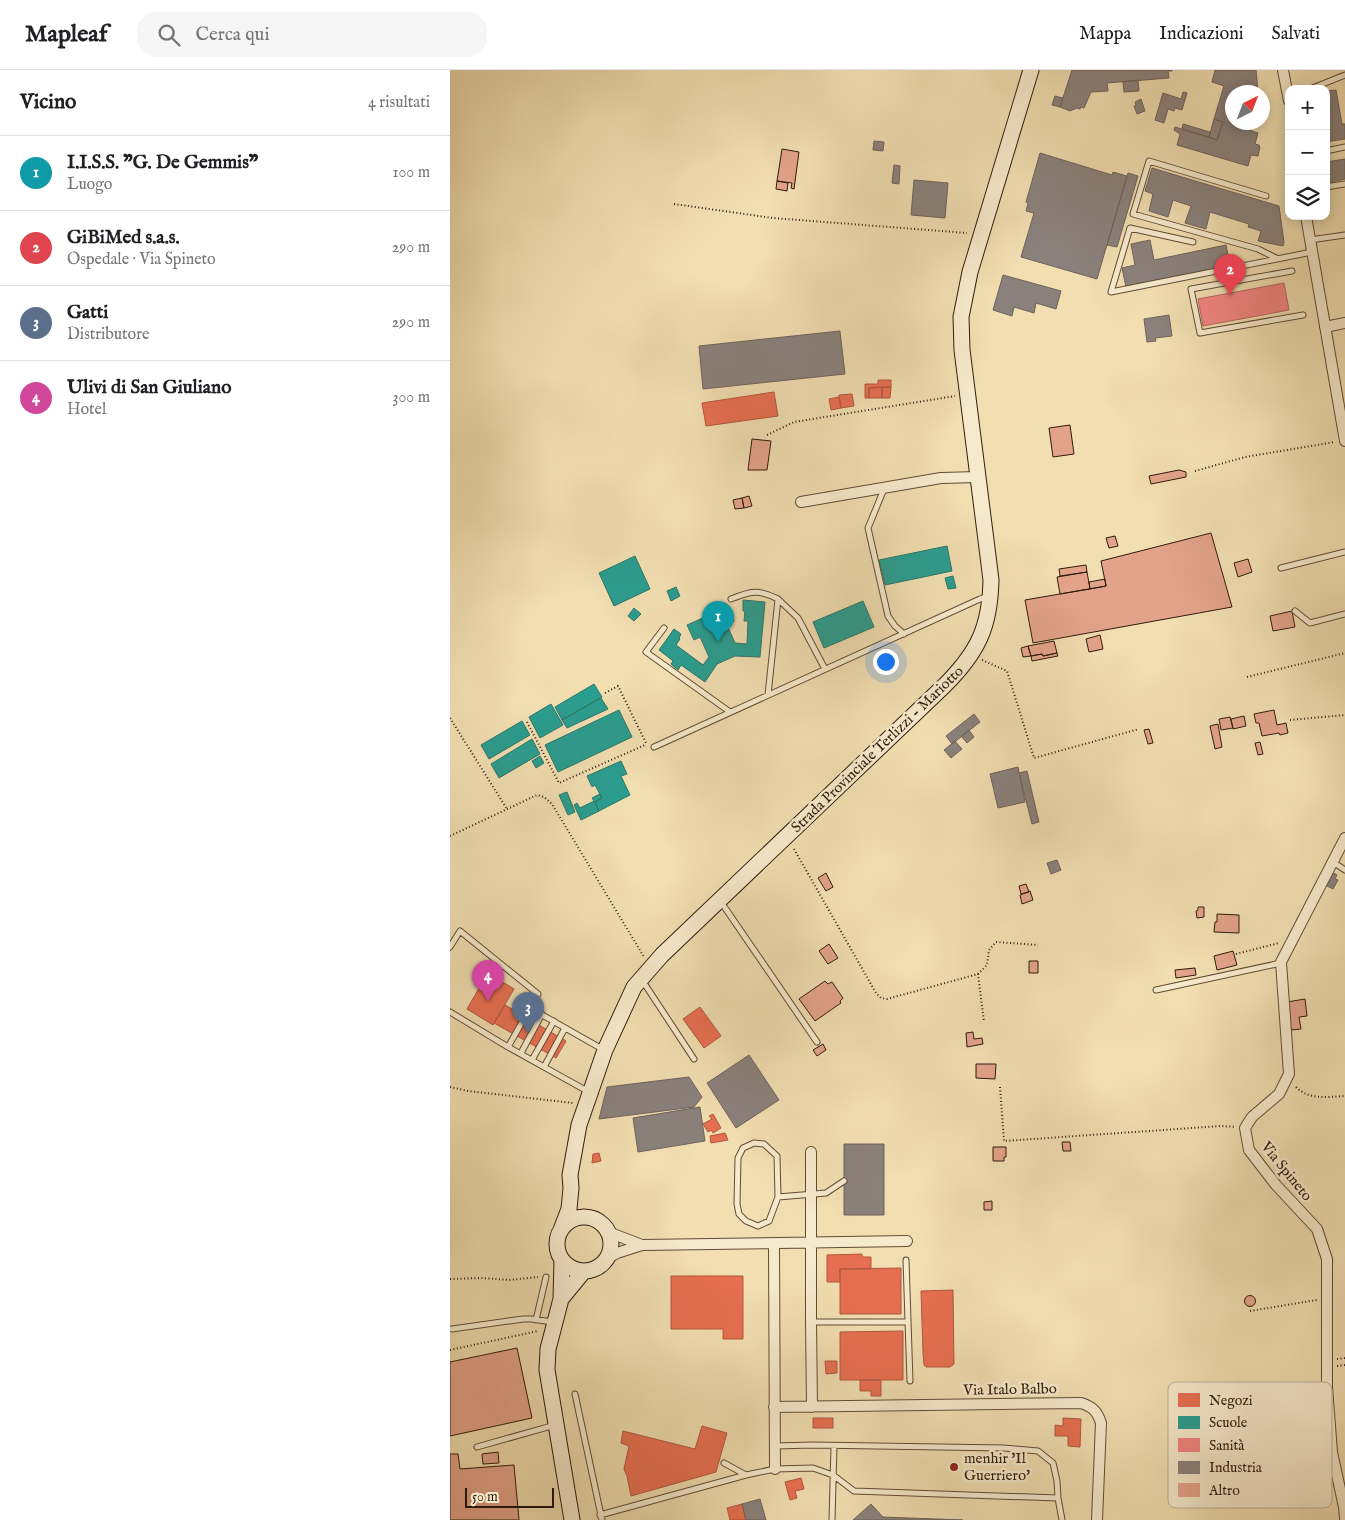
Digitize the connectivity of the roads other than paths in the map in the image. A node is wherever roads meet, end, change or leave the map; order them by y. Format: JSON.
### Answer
{"nodes":[{"id":1,"x":1031,"y":70,"type":"edge"},
{"id":2,"x":1283,"y":70,"type":"edge"},
{"id":3,"x":1345,"y":75,"type":"edge"},
{"id":4,"x":1286,"y":85,"type":"edge"},
{"id":5,"x":1320,"y":85,"type":"edge"},
{"id":6,"x":1345,"y":147,"type":"edge"},
{"id":7,"x":1330,"y":150,"type":"edge"},
{"id":8,"x":1345,"y":184,"type":"edge"},
{"id":9,"x":1330,"y":186,"type":"edge"},
{"id":10,"x":1266,"y":196,"type":"dead end"},
{"id":11,"x":1307,"y":220,"type":"edge"},
{"id":12,"x":1345,"y":235,"type":"edge"},
{"id":13,"x":1310,"y":240,"type":"junction"},
{"id":14,"x":1193,"y":242,"type":"dead end"},
{"id":15,"x":1312,"y":252,"type":"junction"},
{"id":16,"x":1276,"y":258,"type":"junction"},
{"id":17,"x":1292,"y":271,"type":"dead end"},
{"id":18,"x":1303,"y":315,"type":"dead end"},
{"id":19,"x":1345,"y":324,"type":"edge"},
{"id":20,"x":1325,"y":327,"type":"junction"},
{"id":21,"x":1345,"y":441,"type":"edge"},
{"id":22,"x":978,"y":477,"type":"junction"},
{"id":23,"x":884,"y":489,"type":"junction"},
{"id":24,"x":801,"y":502,"type":"dead end"},
{"id":25,"x":1345,"y":552,"type":"edge"},
{"id":26,"x":1281,"y":568,"type":"dead end"},
{"id":27,"x":990,"y":597,"type":"junction"},
{"id":28,"x":731,"y":599,"type":"dead end"},
{"id":29,"x":778,"y":599,"type":"junction"},
{"id":30,"x":1296,"y":611,"type":"dead end"},
{"id":31,"x":1345,"y":614,"type":"edge"},
{"id":32,"x":664,"y":628,"type":"dead end"},
{"id":33,"x":904,"y":634,"type":"junction"},
{"id":34,"x":825,"y":669,"type":"junction"},
{"id":35,"x":768,"y":695,"type":"junction"},
{"id":36,"x":730,"y":712,"type":"junction"},
{"id":37,"x":654,"y":746,"type":"road end"},
{"id":38,"x":1345,"y":838,"type":"edge"},
{"id":39,"x":1333,"y":862,"type":"junction"},
{"id":40,"x":1345,"y":870,"type":"edge"},
{"id":41,"x":720,"y":900,"type":"junction"},
{"id":42,"x":450,"y":947,"type":"edge"},
{"id":43,"x":1281,"y":962,"type":"junction"},
{"id":44,"x":645,"y":973,"type":"junction"},
{"id":45,"x":1156,"y":990,"type":"dead end"},
{"id":46,"x":530,"y":1008,"type":"junction"},
{"id":47,"x":450,"y":1012,"type":"edge"},
{"id":48,"x":542,"y":1014,"type":"junction"},
{"id":49,"x":554,"y":1021,"type":"junction"},
{"id":50,"x":565,"y":1028,"type":"junction"},
{"id":51,"x":817,"y":1042,"type":"dead end"},
{"id":52,"x":508,"y":1047,"type":"junction"},
{"id":53,"x":605,"y":1050,"type":"junction"},
{"id":54,"x":520,"y":1053,"type":"junction"},
{"id":55,"x":694,"y":1059,"type":"dead end"},
{"id":56,"x":532,"y":1060,"type":"junction"},
{"id":57,"x":544,"y":1067,"type":"junction"},
{"id":58,"x":587,"y":1098,"type":"junction"},
{"id":59,"x":811,"y":1152,"type":"dead end"},
{"id":60,"x":844,"y":1181,"type":"dead end"},
{"id":61,"x":571,"y":1188,"type":"junction"},
{"id":62,"x":812,"y":1194,"type":"junction"},
{"id":63,"x":778,"y":1197,"type":"junction"},
{"id":64,"x":592,"y":1218,"type":"junction"},
{"id":65,"x":562,"y":1228,"type":"junction"},
{"id":66,"x":608,"y":1232,"type":"junction"},
{"id":67,"x":907,"y":1241,"type":"dead end"},
{"id":68,"x":811,"y":1243,"type":"junction"},
{"id":69,"x":774,"y":1244,"type":"junction"},
{"id":70,"x":642,"y":1245,"type":"junction"},
{"id":71,"x":606,"y":1259,"type":"junction"},
{"id":72,"x":562,"y":1260,"type":"junction"},
{"id":73,"x":906,"y":1260,"type":"dead end"},
{"id":74,"x":584,"y":1271,"type":"junction"},
{"id":75,"x":546,"y":1277,"type":"road end"},
{"id":76,"x":561,"y":1299,"type":"junction"},
{"id":77,"x":536,"y":1320,"type":"junction"},
{"id":78,"x":554,"y":1322,"type":"junction"},
{"id":79,"x":811,"y":1322,"type":"junction"},
{"id":80,"x":908,"y":1322,"type":"junction"},
{"id":81,"x":452,"y":1329,"type":"dead end"},
{"id":82,"x":910,"y":1381,"type":"dead end"},
{"id":83,"x":1327,"y":1382,"type":"edge"},
{"id":84,"x":575,"y":1394,"type":"dead end"},
{"id":85,"x":774,"y":1407,"type":"junction"},
{"id":86,"x":812,"y":1407,"type":"junction"},
{"id":87,"x":556,"y":1425,"type":"junction"},
{"id":88,"x":774,"y":1446,"type":"junction"},
{"id":89,"x":834,"y":1446,"type":"junction"},
{"id":90,"x":477,"y":1447,"type":"dead end"},
{"id":91,"x":1332,"y":1452,"type":"edge"},
{"id":92,"x":724,"y":1463,"type":"dead end"},
{"id":93,"x":775,"y":1469,"type":"junction"},
{"id":94,"x":746,"y":1475,"type":"junction"},
{"id":95,"x":833,"y":1475,"type":"junction"},
{"id":96,"x":1058,"y":1498,"type":"junction"},
{"id":97,"x":601,"y":1518,"type":"edge"},
{"id":98,"x":1345,"y":1518,"type":"edge"},
{"id":99,"x":572,"y":1520,"type":"edge"},
{"id":100,"x":832,"y":1520,"type":"edge"},
{"id":101,"x":1062,"y":1520,"type":"edge"},
{"id":102,"x":1097,"y":1520,"type":"edge"}],
"edges":[{"from":1,"to":22,"type":"main road","name":"Strada Provinciale Terlizzi - Mariotto"},
{"from":2,"to":4,"type":"street"},
{"from":3,"to":5,"type":"lane"},
{"from":6,"to":7,"type":"lane"},
{"from":8,"to":9,"type":"lane"},
{"from":10,"to":16,"type":"lane"},
{"from":11,"to":13,"type":"street"},
{"from":12,"to":13,"type":"lane"},
{"from":13,"to":15,"type":"street"},
{"from":14,"to":16,"type":"lane"},
{"from":15,"to":16,"type":"lane"},
{"from":15,"to":20,"type":"street"},
{"from":17,"to":18,"type":"lane"},
{"from":19,"to":20,"type":"street"},
{"from":20,"to":21,"type":"street"},
{"from":22,"to":23,"type":"street"},
{"from":22,"to":27,"type":"main road","name":"Strada Provinciale Terlizzi - Mariotto"},
{"from":23,"to":24,"type":"street"},
{"from":23,"to":33,"type":"lane"},
{"from":25,"to":26,"type":"lane"},
{"from":27,"to":33,"type":"lane"},
{"from":27,"to":41,"type":"main road","name":"Strada Provinciale Terlizzi - Mariotto"},
{"from":28,"to":29,"type":"lane"},
{"from":29,"to":34,"type":"lane"},
{"from":29,"to":35,"type":"lane"},
{"from":30,"to":31,"type":"lane"},
{"from":32,"to":36,"type":"lane"},
{"from":33,"to":34,"type":"lane"},
{"from":34,"to":35,"type":"lane"},
{"from":35,"to":36,"type":"lane"},
{"from":36,"to":37,"type":"lane"},
{"from":38,"to":39,"type":"street"},
{"from":39,"to":40,"type":"lane"},
{"from":39,"to":43,"type":"street"},
{"from":41,"to":44,"type":"main road","name":"Strada Provinciale Terlizzi - Mariotto"},
{"from":41,"to":51,"type":"lane"},
{"from":42,"to":46,"type":"lane"},
{"from":43,"to":45,"type":"lane"},
{"from":43,"to":83,"type":"street","name":"Via Spineto"},
{"from":44,"to":53,"type":"main road","name":"Strada Provinciale Terlizzi - Mariotto"},
{"from":44,"to":55,"type":"lane"},
{"from":46,"to":48,"type":"lane"},
{"from":46,"to":52,"type":"lane"},
{"from":47,"to":52,"type":"lane"},
{"from":48,"to":49,"type":"lane"},
{"from":48,"to":54,"type":"lane"},
{"from":49,"to":50,"type":"lane"},
{"from":49,"to":56,"type":"lane"},
{"from":50,"to":53,"type":"lane"},
{"from":50,"to":57,"type":"lane"},
{"from":52,"to":54,"type":"lane"},
{"from":53,"to":58,"type":"main road","name":"Strada Provinciale Terlizzi - Mariotto"},
{"from":54,"to":56,"type":"lane"},
{"from":56,"to":57,"type":"lane"},
{"from":57,"to":58,"type":"lane"},
{"from":58,"to":61,"type":"main road","name":"Strada Provinciale Terlizzi - Mariotto"},
{"from":59,"to":62,"type":"street"},
{"from":60,"to":62,"type":"lane"},
{"from":61,"to":64,"type":"main road"},
{"from":61,"to":65,"type":"main road","name":"Strada Provinciale Terlizzi - Mariotto"},
{"from":62,"to":63,"type":"lane"},
{"from":62,"to":68,"type":"street"},
{"from":63,"to":63,"type":"lane"},
{"from":64,"to":65,"type":"main road"},
{"from":64,"to":66,"type":"main road"},
{"from":65,"to":72,"type":"main road","name":"Strada Provinciale Terlizzi - Mariotto"},
{"from":66,"to":70,"type":"street"},
{"from":66,"to":71,"type":"main road"},
{"from":67,"to":68,"type":"street"},
{"from":68,"to":69,"type":"street"},
{"from":68,"to":79,"type":"street"},
{"from":69,"to":70,"type":"street"},
{"from":69,"to":85,"type":"street"},
{"from":70,"to":71,"type":"street"},
{"from":71,"to":74,"type":"main road","name":"Strada Provinciale Terlizzi - Mariotto"},
{"from":72,"to":74,"type":"main road"},
{"from":72,"to":76,"type":"main road","name":"Strada Provinciale Terlizzi - Mariotto"},
{"from":73,"to":80,"type":"lane"},
{"from":74,"to":76,"type":"main road","name":"Strada Provinciale Terlizzi - Mariotto"},
{"from":75,"to":77,"type":"lane"},
{"from":76,"to":78,"type":"main road","name":"Strada Provinciale Terlizzi - Mariotto"},
{"from":77,"to":78,"type":"lane"},
{"from":77,"to":81,"type":"lane"},
{"from":78,"to":87,"type":"main road","name":"Strada Provinciale Terlizzi - Mariotto"},
{"from":79,"to":80,"type":"lane"},
{"from":79,"to":86,"type":"street"},
{"from":80,"to":82,"type":"lane"},
{"from":84,"to":97,"type":"lane"},
{"from":85,"to":86,"type":"street","name":"Via Italo Balbo"},
{"from":85,"to":88,"type":"street"},
{"from":86,"to":102,"type":"street","name":"Via Italo Balbo"},
{"from":87,"to":90,"type":"lane"},
{"from":87,"to":99,"type":"main road","name":"Strada Provinciale Terlizzi - Mariotto"},
{"from":88,"to":89,"type":"lane"},
{"from":88,"to":93,"type":"street"},
{"from":89,"to":95,"type":"lane"},
{"from":89,"to":96,"type":"lane"},
{"from":91,"to":98,"type":"street","name":"Via Spineto"},
{"from":92,"to":94,"type":"lane"},
{"from":93,"to":94,"type":"lane"},
{"from":93,"to":95,"type":"lane"},
{"from":94,"to":97,"type":"lane"},
{"from":95,"to":96,"type":"lane"},
{"from":95,"to":100,"type":"lane"},
{"from":96,"to":101,"type":"lane"}]}
